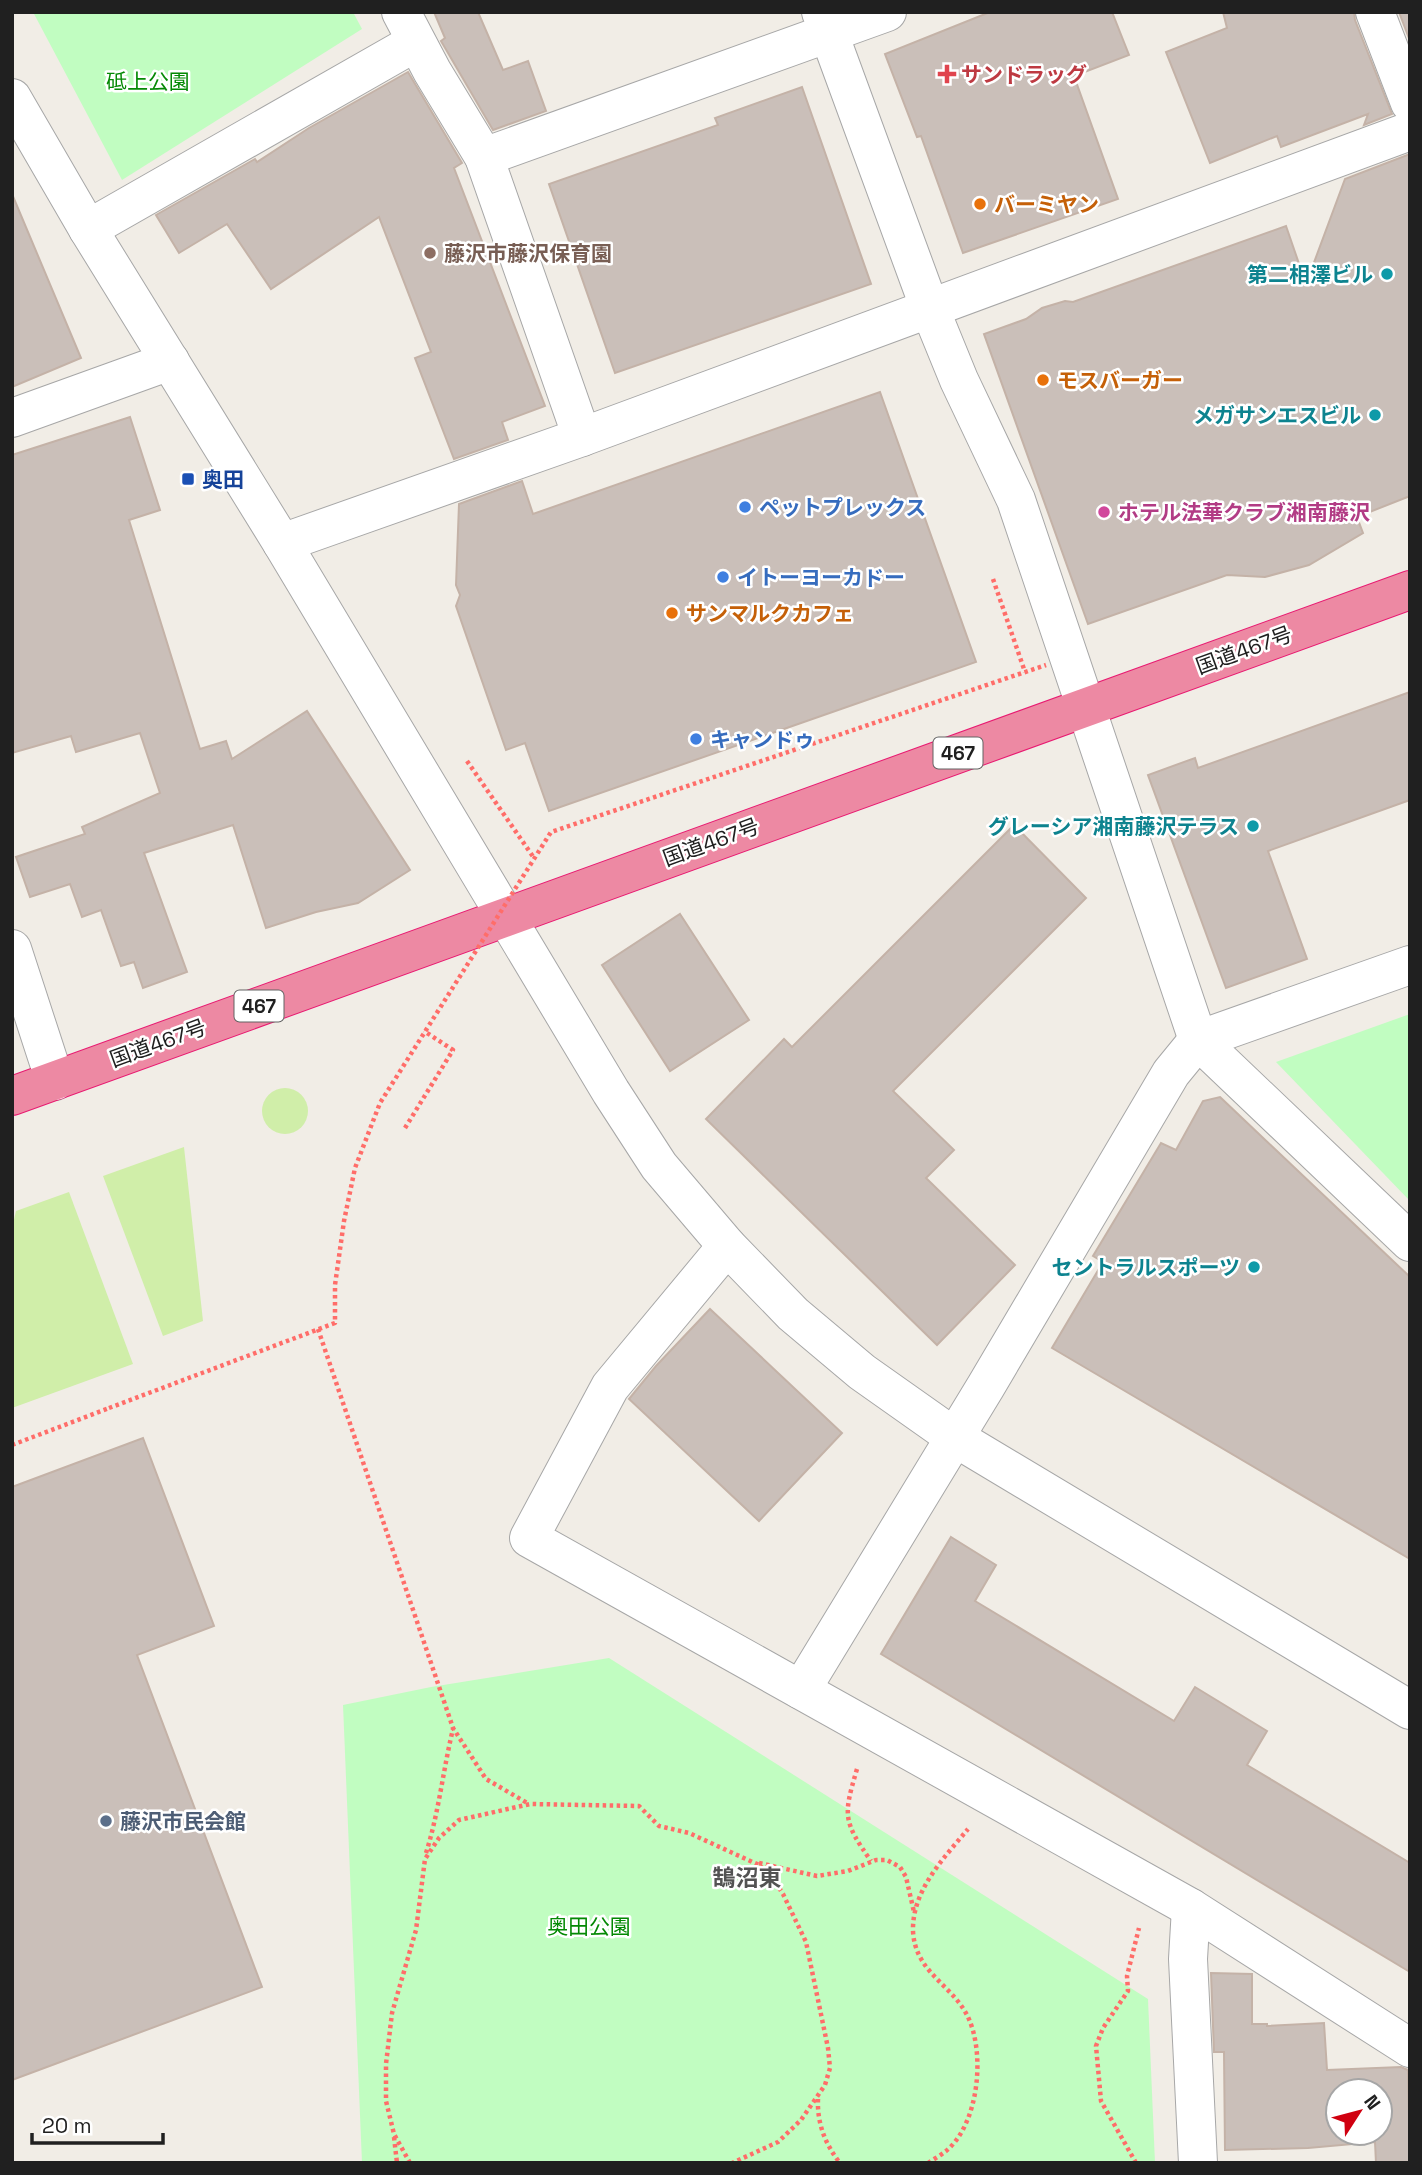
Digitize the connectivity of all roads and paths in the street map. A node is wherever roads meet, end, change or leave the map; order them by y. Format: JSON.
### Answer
{"nodes":[{"id":1,"x":887,"y":12,"type":"edge"},
{"id":2,"x":1375,"y":12,"type":"edge"},
{"id":3,"x":825,"y":23,"type":"edge"},
{"id":4,"x":408,"y":27,"type":"edge"},
{"id":5,"x":12,"y":98,"type":"edge"},
{"id":6,"x":1410,"y":103,"type":"edge"},
{"id":7,"x":1410,"y":131,"type":"edge"},
{"id":8,"x":484,"y":157,"type":"junction"},
{"id":9,"x":88,"y":229,"type":"junction"},
{"id":10,"x":930,"y":309,"type":"junction"},
{"id":11,"x":170,"y":361,"type":"junction"},
{"id":12,"x":12,"y":418,"type":"edge"},
{"id":13,"x":582,"y":437,"type":"junction"},
{"id":14,"x":282,"y":543,"type":"junction"},
{"id":15,"x":993,"y":579,"type":"dead end"},
{"id":16,"x":1410,"y":590,"type":"edge"},
{"id":17,"x":1046,"y":665,"type":"dead end"},
{"id":18,"x":1026,"y":672,"type":"junction"},
{"id":19,"x":1086,"y":706,"type":"junction"},
{"id":20,"x":467,"y":761,"type":"dead end"},
{"id":21,"x":534,"y":858,"type":"junction"},
{"id":22,"x":506,"y":916,"type":"junction"},
{"id":23,"x":12,"y":950,"type":"edge"},
{"id":24,"x":1410,"y":965,"type":"edge"},
{"id":25,"x":425,"y":1031,"type":"junction"},
{"id":26,"x":1198,"y":1040,"type":"junction"},
{"id":27,"x":55,"y":1081,"type":"junction"},
{"id":28,"x":12,"y":1096,"type":"edge"},
{"id":29,"x":405,"y":1128,"type":"dead end"},
{"id":30,"x":1410,"y":1242,"type":"edge"},
{"id":31,"x":727,"y":1246,"type":"junction"},
{"id":32,"x":318,"y":1329,"type":"junction"},
{"id":33,"x":954,"y":1437,"type":"junction"},
{"id":34,"x":12,"y":1445,"type":"edge"},
{"id":35,"x":801,"y":1690,"type":"junction"},
{"id":36,"x":1410,"y":1710,"type":"edge"},
{"id":37,"x":453,"y":1728,"type":"junction"},
{"id":38,"x":868,"y":1728,"type":"junction"},
{"id":39,"x":994,"y":1798,"type":"junction"},
{"id":40,"x":530,"y":1804,"type":"junction"},
{"id":41,"x":425,"y":1859,"type":"junction"},
{"id":42,"x":871,"y":1861,"type":"junction"},
{"id":43,"x":755,"y":1862,"type":"junction"},
{"id":44,"x":1149,"y":1885,"type":"junction"},
{"id":45,"x":1191,"y":1908,"type":"junction"},
{"id":46,"x":914,"y":1912,"type":"junction"},
{"id":47,"x":1410,"y":2048,"type":"edge"},
{"id":48,"x":818,"y":2098,"type":"junction"},
{"id":49,"x":392,"y":2125,"type":"junction"},
{"id":50,"x":397,"y":2163,"type":"edge"},
{"id":51,"x":410,"y":2163,"type":"edge"},
{"id":52,"x":733,"y":2163,"type":"edge"},
{"id":53,"x":840,"y":2163,"type":"edge"},
{"id":54,"x":928,"y":2163,"type":"edge"},
{"id":55,"x":1136,"y":2163,"type":"edge"},
{"id":56,"x":1198,"y":2163,"type":"edge"}],
"edges":[{"from":1,"to":3,"type":"street"},
{"from":2,"to":6,"type":"street"},
{"from":3,"to":8,"type":"street"},
{"from":3,"to":10,"type":"street"},
{"from":4,"to":8,"type":"street"},
{"from":4,"to":9,"type":"street"},
{"from":5,"to":9,"type":"street"},
{"from":7,"to":10,"type":"street"},
{"from":8,"to":13,"type":"street"},
{"from":9,"to":11,"type":"street"},
{"from":10,"to":13,"type":"street"},
{"from":10,"to":19,"type":"street"},
{"from":11,"to":12,"type":"street"},
{"from":11,"to":14,"type":"street"},
{"from":13,"to":14,"type":"street"},
{"from":14,"to":22,"type":"street"},
{"from":15,"to":18,"type":"path"},
{"from":16,"to":19,"type":"highway","name":"国道467号","number":"467"},
{"from":17,"to":18,"type":"path","bridge":true},
{"from":18,"to":21,"type":"path","bridge":true},
{"from":19,"to":22,"type":"highway","name":"国道467号","number":"467"},
{"from":19,"to":26,"type":"street"},
{"from":20,"to":21,"type":"path"},
{"from":21,"to":25,"type":"path","bridge":true},
{"from":22,"to":27,"type":"highway","name":"国道467号","number":"467"},
{"from":22,"to":31,"type":"street"},
{"from":23,"to":27,"type":"street"},
{"from":24,"to":26,"type":"street"},
{"from":25,"to":29,"type":"path"},
{"from":25,"to":32,"type":"path","bridge":true},
{"from":26,"to":30,"type":"street"},
{"from":26,"to":33,"type":"street"},
{"from":27,"to":28,"type":"highway","name":"国道467号","number":"467"},
{"from":31,"to":33,"type":"street"},
{"from":31,"to":35,"type":"street"},
{"from":32,"to":34,"type":"path","bridge":true},
{"from":32,"to":37,"type":"path"},
{"from":33,"to":35,"type":"street"},
{"from":33,"to":36,"type":"street"},
{"from":35,"to":38,"type":"street"},
{"from":37,"to":40,"type":"path"},
{"from":37,"to":41,"type":"path"},
{"from":38,"to":39,"type":"street"},
{"from":38,"to":42,"type":"path"},
{"from":39,"to":44,"type":"street"},
{"from":39,"to":46,"type":"path"},
{"from":40,"to":41,"type":"path"},
{"from":40,"to":43,"type":"path"},
{"from":41,"to":49,"type":"path"},
{"from":42,"to":43,"type":"path"},
{"from":42,"to":46,"type":"path"},
{"from":43,"to":48,"type":"path"},
{"from":44,"to":45,"type":"street"},
{"from":44,"to":55,"type":"path"},
{"from":45,"to":47,"type":"street"},
{"from":45,"to":56,"type":"street"},
{"from":46,"to":54,"type":"path"},
{"from":48,"to":52,"type":"path"},
{"from":48,"to":53,"type":"path"},
{"from":49,"to":50,"type":"path"},
{"from":49,"to":51,"type":"path"}]}
